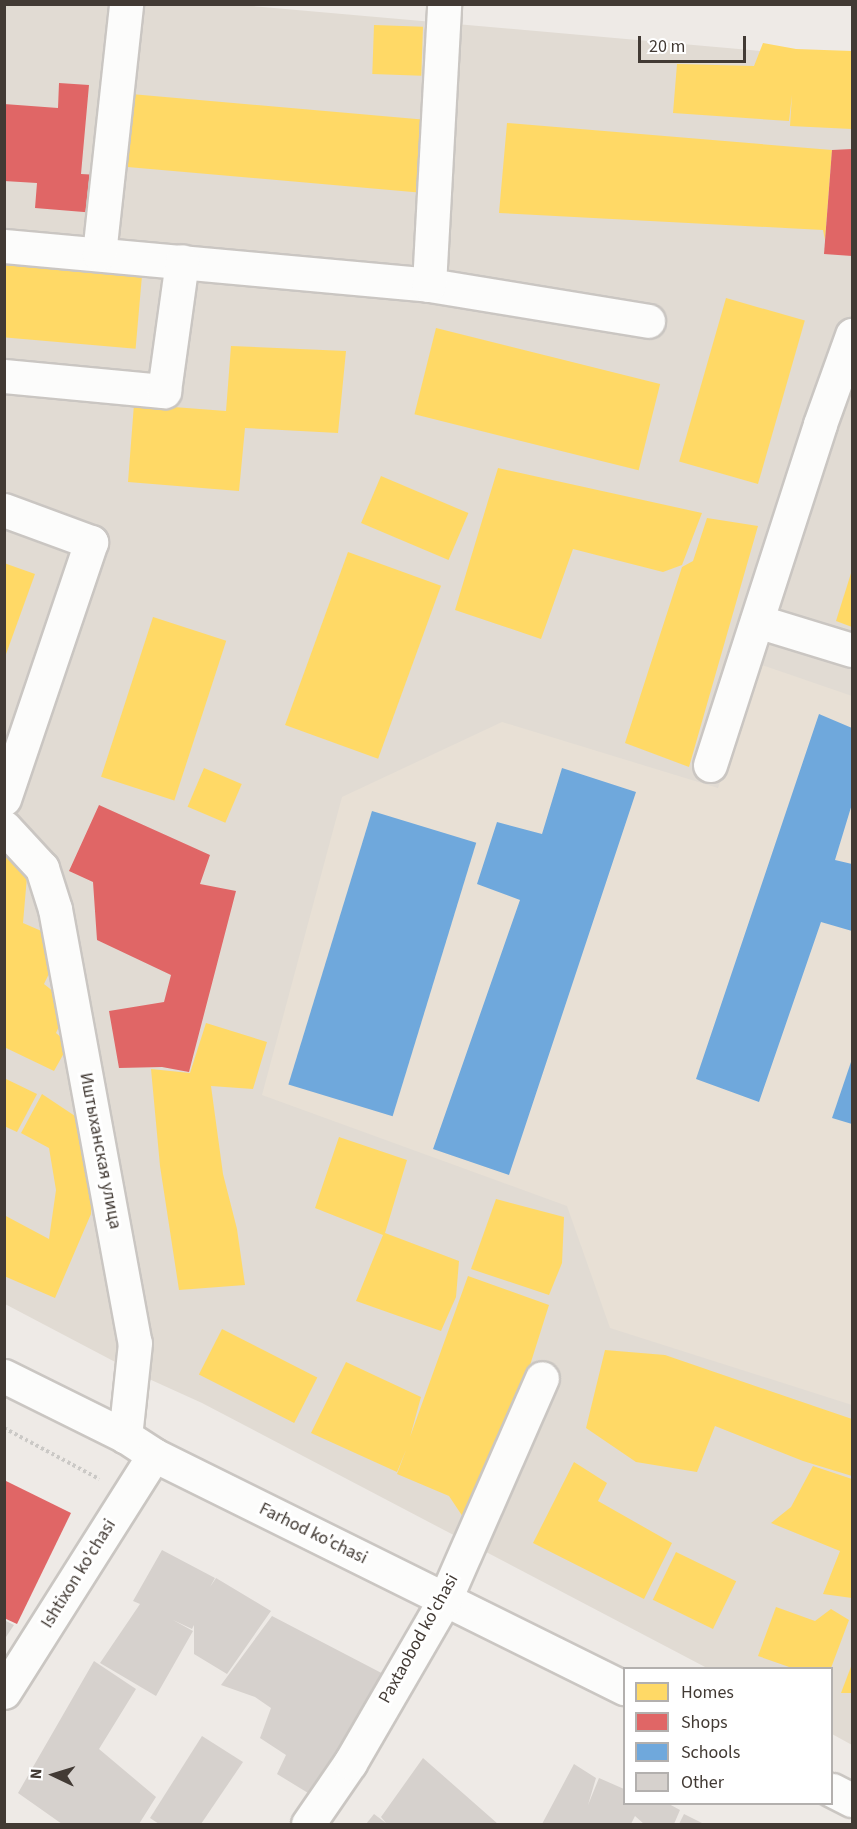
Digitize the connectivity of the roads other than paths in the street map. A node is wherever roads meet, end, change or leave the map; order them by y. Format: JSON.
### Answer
{"nodes":[{"id":1,"x":126,"y":4,"type":"edge"},
{"id":2,"x":444,"y":4,"type":"edge"},
{"id":3,"x":4,"y":246,"type":"edge"},
{"id":4,"x":99,"y":254,"type":"junction"},
{"id":5,"x":182,"y":261,"type":"junction"},
{"id":6,"x":429,"y":285,"type":"junction"},
{"id":7,"x":648,"y":321,"type":"dead end"},
{"id":8,"x":852,"y":335,"type":"edge"},
{"id":9,"x":4,"y":376,"type":"edge"},
{"id":10,"x":4,"y":510,"type":"edge"},
{"id":11,"x":757,"y":621,"type":"junction"},
{"id":12,"x":852,"y":650,"type":"edge"},
{"id":13,"x":710,"y":765,"type":"dead end"},
{"id":14,"x":4,"y":799,"type":"edge"},
{"id":15,"x":4,"y":827,"type":"edge"},
{"id":16,"x":4,"y":1376,"type":"edge"},
{"id":17,"x":542,"y":1378,"type":"dead end"},
{"id":18,"x":125,"y":1436,"type":"junction"},
{"id":19,"x":154,"y":1455,"type":"junction"},
{"id":20,"x":445,"y":1599,"type":"junction"},
{"id":21,"x":623,"y":1688,"type":"edge"},
{"id":22,"x":4,"y":1692,"type":"edge"},
{"id":23,"x":833,"y":1791,"type":"edge"},
{"id":24,"x":852,"y":1800,"type":"edge"},
{"id":25,"x":852,"y":1815,"type":"edge"},
{"id":26,"x":308,"y":1824,"type":"edge"},
{"id":27,"x":846,"y":1824,"type":"edge"}],
"edges":[{"from":1,"to":4,"type":"street"},
{"from":2,"to":6,"type":"street"},
{"from":3,"to":4,"type":"street"},
{"from":4,"to":5,"type":"street"},
{"from":5,"to":6,"type":"street"},
{"from":5,"to":9,"type":"street"},
{"from":6,"to":7,"type":"street"},
{"from":8,"to":11,"type":"street"},
{"from":10,"to":14,"type":"street"},
{"from":11,"to":12,"type":"street"},
{"from":11,"to":13,"type":"street"},
{"from":15,"to":18,"type":"street","name":"Иштыханская улица"},
{"from":16,"to":18,"type":"street","name":"Farhod ko'chasi"},
{"from":17,"to":20,"type":"street","name":"Paxtaobod ko'chasi"},
{"from":18,"to":19,"type":"street","name":"Farhod ko'chasi"},
{"from":19,"to":20,"type":"street","name":"Farhod ko'chasi"},
{"from":19,"to":22,"type":"street","name":"Ishtixon ko'chasi"},
{"from":20,"to":21,"type":"street","name":"Farhod ko'chasi"},
{"from":20,"to":26,"type":"street","name":"Paxtaobod ko'chasi"},
{"from":23,"to":24,"type":"street"},
{"from":25,"to":27,"type":"street"}]}
